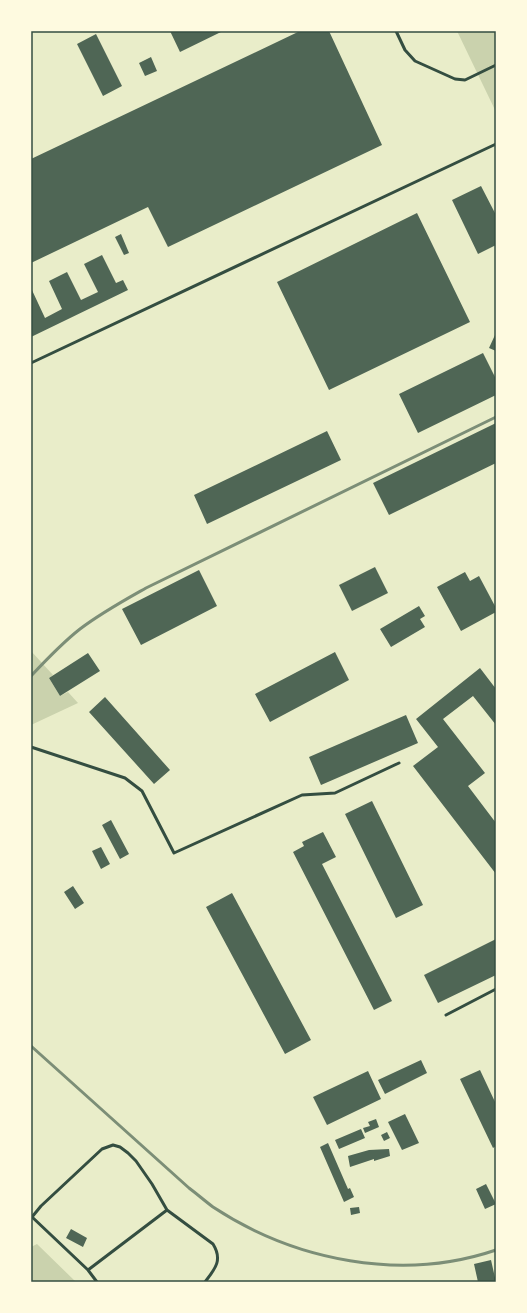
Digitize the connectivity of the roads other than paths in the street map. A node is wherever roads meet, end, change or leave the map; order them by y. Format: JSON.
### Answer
{"nodes":[{"id":1,"x":396,"y":31,"type":"edge"},
{"id":2,"x":496,"y":65,"type":"edge"},
{"id":3,"x":496,"y":144,"type":"edge"},
{"id":4,"x":31,"y":363,"type":"edge"},
{"id":5,"x":31,"y":747,"type":"edge"},
{"id":6,"x":399,"y":763,"type":"dead end"},
{"id":7,"x":496,"y":989,"type":"edge"},
{"id":8,"x":446,"y":1015,"type":"dead end"},
{"id":9,"x":167,"y":1210,"type":"junction"},
{"id":10,"x":32,"y":1216,"type":"edge"},
{"id":11,"x":88,"y":1270,"type":"junction"},
{"id":12,"x":97,"y":1282,"type":"edge"},
{"id":13,"x":205,"y":1282,"type":"edge"}],
"edges":[{"from":1,"to":2,"type":"lane"},
{"from":3,"to":4,"type":"lane"},
{"from":5,"to":6,"type":"lane"},
{"from":7,"to":8,"type":"lane"},
{"from":9,"to":10,"type":"lane"},
{"from":9,"to":11,"type":"lane"},
{"from":9,"to":13,"type":"lane"},
{"from":10,"to":11,"type":"lane"},
{"from":11,"to":12,"type":"lane"}]}
